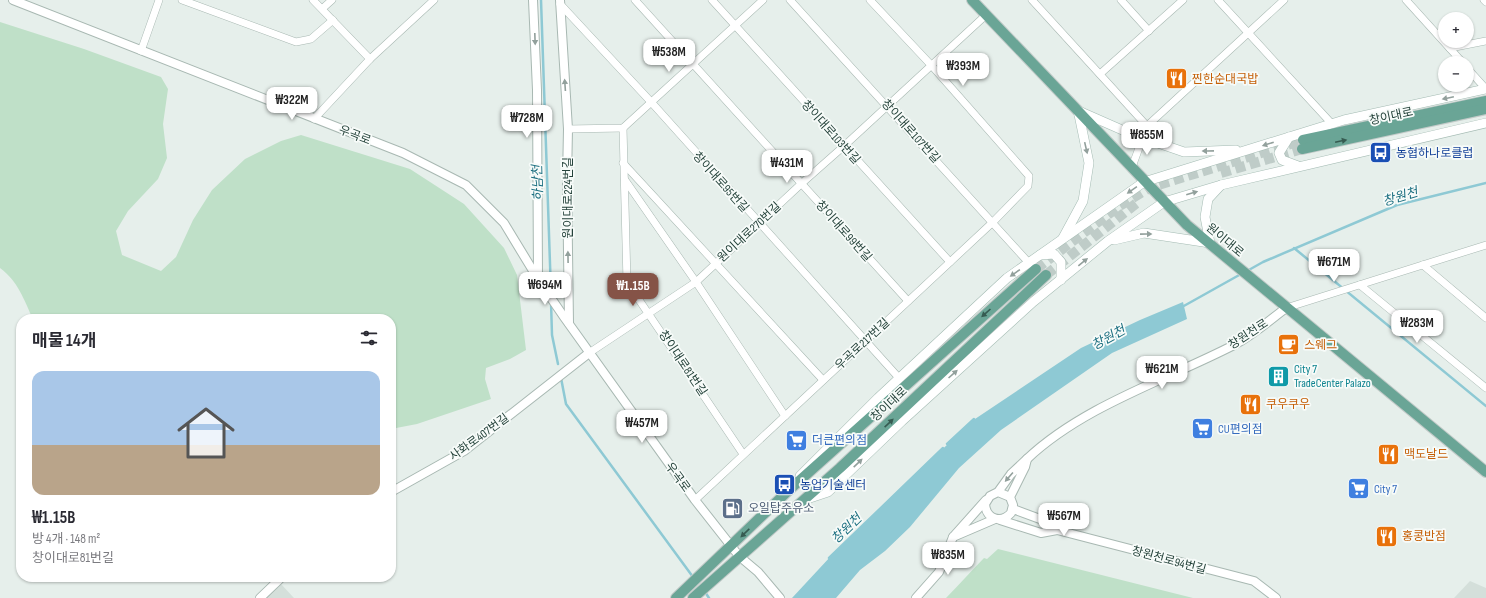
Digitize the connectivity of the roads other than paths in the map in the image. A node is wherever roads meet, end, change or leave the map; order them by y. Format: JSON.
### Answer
{"nodes":[{"id":1,"x":159,"y":0,"type":"edge"},
{"id":2,"x":182,"y":0,"type":"edge"},
{"id":3,"x":313,"y":0,"type":"edge"},
{"id":4,"x":332,"y":0,"type":"edge"},
{"id":5,"x":434,"y":0,"type":"edge"},
{"id":6,"x":533,"y":0,"type":"edge"},
{"id":7,"x":635,"y":0,"type":"edge"},
{"id":8,"x":712,"y":0,"type":"edge"},
{"id":9,"x":763,"y":0,"type":"edge"},
{"id":10,"x":790,"y":0,"type":"edge"},
{"id":11,"x":870,"y":0,"type":"edge"},
{"id":12,"x":972,"y":0,"type":"edge"},
{"id":13,"x":1032,"y":0,"type":"edge"},
{"id":14,"x":1121,"y":0,"type":"edge"},
{"id":15,"x":1183,"y":0,"type":"edge"},
{"id":16,"x":1218,"y":0,"type":"edge"},
{"id":17,"x":1284,"y":0,"type":"edge"},
{"id":18,"x":1406,"y":0,"type":"edge"},
{"id":19,"x":18,"y":1,"type":"edge"},
{"id":20,"x":560,"y":2,"type":"edge"},
{"id":21,"x":323,"y":8,"type":"junction"},
{"id":22,"x":986,"y":15,"type":"junction"},
{"id":23,"x":332,"y":20,"type":"junction"},
{"id":24,"x":735,"y":24,"type":"junction"},
{"id":25,"x":1149,"y":31,"type":"junction"},
{"id":26,"x":1248,"y":33,"type":"junction"},
{"id":27,"x":1438,"y":35,"type":"edge"},
{"id":28,"x":1486,"y":41,"type":"edge"},
{"id":29,"x":1474,"y":43,"type":"edge"},
{"id":30,"x":1450,"y":48,"type":"edge"},
{"id":31,"x":141,"y":51,"type":"junction"},
{"id":32,"x":1457,"y":56,"type":"edge"},
{"id":33,"x":370,"y":59,"type":"junction"},
{"id":34,"x":693,"y":63,"type":"junction"},
{"id":35,"x":932,"y":66,"type":"junction"},
{"id":36,"x":1100,"y":74,"type":"junction"},
{"id":37,"x":1474,"y":76,"type":"edge"},
{"id":38,"x":1486,"y":89,"type":"edge"},
{"id":39,"x":1486,"y":101,"type":"edge"},
{"id":40,"x":652,"y":103,"type":"junction"},
{"id":41,"x":888,"y":106,"type":"junction"},
{"id":42,"x":1486,"y":109,"type":"edge"},
{"id":43,"x":1078,"y":110,"type":"junction"},
{"id":44,"x":314,"y":119,"type":"junction"},
{"id":45,"x":1486,"y":123,"type":"edge"},
{"id":46,"x":1332,"y":124,"type":"junction"},
{"id":47,"x":1147,"y":126,"type":"junction"},
{"id":48,"x":623,"y":128,"type":"junction"},
{"id":49,"x":568,"y":129,"type":"junction"},
{"id":50,"x":1289,"y":137,"type":"junction"},
{"id":51,"x":1143,"y":138,"type":"junction"},
{"id":52,"x":844,"y":146,"type":"junction"},
{"id":53,"x":1247,"y":150,"type":"junction"},
{"id":54,"x":623,"y":163,"type":"junction"},
{"id":55,"x":1300,"y":166,"type":"junction"},
{"id":56,"x":1132,"y":167,"type":"junction"},
{"id":57,"x":624,"y":180,"type":"junction"},
{"id":58,"x":1144,"y":182,"type":"junction"},
{"id":59,"x":800,"y":184,"type":"junction"},
{"id":60,"x":1221,"y":185,"type":"junction"},
{"id":61,"x":1164,"y":202,"type":"junction"},
{"id":62,"x":993,"y":222,"type":"junction"},
{"id":63,"x":759,"y":224,"type":"junction"},
{"id":64,"x":1062,"y":240,"type":"junction"},
{"id":65,"x":1108,"y":241,"type":"junction"},
{"id":66,"x":1212,"y":245,"type":"junction"},
{"id":67,"x":1486,"y":245,"type":"edge"},
{"id":68,"x":1040,"y":255,"type":"junction"},
{"id":69,"x":950,"y":262,"type":"junction"},
{"id":70,"x":716,"y":263,"type":"junction"},
{"id":71,"x":1423,"y":265,"type":"junction"},
{"id":72,"x":1033,"y":266,"type":"junction"},
{"id":73,"x":1046,"y":275,"type":"tunnel mouth"},
{"id":74,"x":1061,"y":280,"type":"junction"},
{"id":75,"x":540,"y":281,"type":"junction"},
{"id":76,"x":696,"y":282,"type":"junction"},
{"id":77,"x":1360,"y":285,"type":"junction"},
{"id":78,"x":908,"y":301,"type":"junction"},
{"id":79,"x":1286,"y":308,"type":"junction"},
{"id":80,"x":649,"y":313,"type":"junction"},
{"id":81,"x":1486,"y":318,"type":"edge"},
{"id":82,"x":567,"y":320,"type":"junction"},
{"id":83,"x":865,"y":341,"type":"junction"},
{"id":84,"x":589,"y":353,"type":"junction"},
{"id":85,"x":899,"y":378,"type":"junction"},
{"id":86,"x":823,"y":380,"type":"junction"},
{"id":87,"x":1485,"y":384,"type":"edge"},
{"id":88,"x":784,"y":416,"type":"junction"},
{"id":89,"x":743,"y":454,"type":"junction"},
{"id":90,"x":1027,"y":459,"type":"junction"},
{"id":91,"x":1486,"y":472,"type":"edge"},
{"id":92,"x":396,"y":489,"type":"edge"},
{"id":93,"x":789,"y":490,"type":"junction"},
{"id":94,"x":998,"y":492,"type":"junction"},
{"id":95,"x":1010,"y":497,"type":"junction"},
{"id":96,"x":694,"y":500,"type":"junction"},
{"id":97,"x":804,"y":500,"type":"junction"},
{"id":98,"x":987,"y":500,"type":"junction"},
{"id":99,"x":1013,"y":509,"type":"junction"},
{"id":100,"x":998,"y":519,"type":"junction"},
{"id":101,"x":1057,"y":530,"type":"junction"},
{"id":102,"x":953,"y":537,"type":"junction"},
{"id":103,"x":732,"y":546,"type":"junction"},
{"id":104,"x":739,"y":556,"type":"junction"},
{"id":105,"x":277,"y":582,"type":"edge"},
{"id":106,"x":695,"y":596,"type":"edge"},
{"id":107,"x":260,"y":598,"type":"edge"},
{"id":108,"x":676,"y":598,"type":"edge"},
{"id":109,"x":780,"y":598,"type":"edge"},
{"id":110,"x":916,"y":598,"type":"edge"},
{"id":111,"x":1276,"y":598,"type":"edge"}],
"edges":[{"from":1,"to":31,"type":"street"},
{"from":2,"to":23,"type":"street"},
{"from":3,"to":21,"type":"street"},
{"from":4,"to":21,"type":"street"},
{"from":5,"to":33,"type":"street"},
{"from":6,"to":75,"type":"street","one_way":true},
{"from":7,"to":34,"type":"street","name":"창이대로99번길"},
{"from":8,"to":24,"type":"street","name":"창이대로103번길"},
{"from":9,"to":24,"type":"street"},
{"from":10,"to":41,"type":"street","name":"창이대로107번길"},
{"from":11,"to":35,"type":"street"},
{"from":12,"to":22,"type":"main road","name":"원이대로"},
{"from":13,"to":36,"type":"street"},
{"from":14,"to":25,"type":"street"},
{"from":15,"to":25,"type":"street"},
{"from":16,"to":26,"type":"street"},
{"from":17,"to":26,"type":"street"},
{"from":18,"to":27,"type":"street"},
{"from":19,"to":31,"type":"street","name":"우곡로"},
{"from":20,"to":40,"type":"street","name":"창이대로95번길"},
{"from":49,"to":20,"type":"street","name":"원이대로224번길","one_way":true},
{"from":21,"to":23,"type":"street"},
{"from":22,"to":35,"type":"street","name":"원이대로270번길"},
{"from":22,"to":43,"type":"main road","name":"원이대로"},
{"from":23,"to":33,"type":"street"},
{"from":24,"to":34,"type":"street"},
{"from":24,"to":52,"type":"street","name":"창이대로103번길"},
{"from":25,"to":36,"type":"street"},
{"from":26,"to":46,"type":"street"},
{"from":26,"to":47,"type":"street"},
{"from":28,"to":29,"type":"street"},
{"from":30,"to":32,"type":"street"},
{"from":31,"to":44,"type":"street","name":"우곡로"},
{"from":33,"to":44,"type":"street"},
{"from":34,"to":40,"type":"street"},
{"from":34,"to":59,"type":"street","name":"창이대로99번길"},
{"from":35,"to":41,"type":"street","name":"원이대로270번길"},
{"from":35,"to":62,"type":"street","name":"우곡로217번길"},
{"from":36,"to":47,"type":"street"},
{"from":37,"to":38,"type":"street"},
{"from":38,"to":46,"type":"main road","one_way":true},
{"from":39,"to":42,"type":"main road","name":"창이대로","one_way":true},
{"from":40,"to":48,"type":"street"},
{"from":40,"to":63,"type":"street","name":"창이대로95번길"},
{"from":41,"to":52,"type":"street","name":"원이대로270번길"},
{"from":41,"to":62,"type":"street","name":"창이대로107번길"},
{"from":43,"to":51,"type":"main road"},
{"from":43,"to":56,"type":"main road","name":"원이대로"},
{"from":43,"to":64,"type":"main road","one_way":true},
{"from":44,"to":75,"type":"street","name":"우곡로"},
{"from":45,"to":55,"type":"main road"},
{"from":46,"to":50,"type":"main road"},
{"from":47,"to":51,"type":"street"},
{"from":48,"to":49,"type":"street"},
{"from":48,"to":54,"type":"street","name":"창이대로81번길"},
{"from":82,"to":49,"type":"street","name":"원이대로224번길","one_way":true},
{"from":50,"to":53,"type":"main road","one_way":true},
{"from":50,"to":55,"type":"main road"},
{"from":53,"to":51,"type":"main road","one_way":true},
{"from":51,"to":56,"type":"street"},
{"from":52,"to":59,"type":"street","name":"원이대로270번길"},
{"from":52,"to":69,"type":"street","name":"창이대로103번길"},
{"from":53,"to":58,"type":"main road"},
{"from":54,"to":57,"type":"street","name":"창이대로81번길"},
{"from":54,"to":70,"type":"street"},
{"from":55,"to":60,"type":"main road"},
{"from":56,"to":58,"type":"main road","name":"원이대로"},
{"from":57,"to":76,"type":"street"},
{"from":57,"to":80,"type":"street","name":"창이대로81번길"},
{"from":58,"to":61,"type":"main road","name":"원이대로"},
{"from":58,"to":64,"type":"main road","one_way":true},
{"from":59,"to":63,"type":"street","name":"원이대로270번길"},
{"from":59,"to":78,"type":"street","name":"창이대로99번길"},
{"from":61,"to":60,"type":"main road","one_way":true},
{"from":60,"to":66,"type":"main road"},
{"from":61,"to":65,"type":"main road"},
{"from":61,"to":66,"type":"main road","name":"원이대로"},
{"from":62,"to":69,"type":"street","name":"우곡로217번길"},
{"from":62,"to":72,"type":"street","name":"창이대로107번길"},
{"from":63,"to":70,"type":"street","name":"원이대로270번길"},
{"from":63,"to":83,"type":"street","name":"창이대로95번길"},
{"from":64,"to":68,"type":"main road"},
{"from":65,"to":66,"type":"main road","one_way":true},
{"from":74,"to":65,"type":"main road","one_way":true},
{"from":66,"to":79,"type":"main road","name":"원이대로"},
{"from":67,"to":71,"type":"street","name":"창원천로"},
{"from":68,"to":72,"type":"main road"},
{"from":68,"to":74,"type":"main road"},
{"from":69,"to":78,"type":"street","name":"우곡로217번길"},
{"from":70,"to":76,"type":"street","name":"원이대로270번길"},
{"from":70,"to":86,"type":"street"},
{"from":71,"to":77,"type":"street","name":"창원천로"},
{"from":71,"to":81,"type":"street"},
{"from":72,"to":85,"type":"main road","one_way":true},
{"from":72,"to":93,"type":"main road","name":"창이대로","one_way":true},
{"from":97,"to":73,"type":"main road","name":"창이대로","one_way":true},
{"from":97,"to":74,"type":"main road","one_way":true},
{"from":75,"to":82,"type":"street","name":"우곡로"},
{"from":76,"to":80,"type":"street","name":"원이대로270번길"},
{"from":76,"to":88,"type":"street"},
{"from":77,"to":79,"type":"street","name":"창원천로"},
{"from":77,"to":87,"type":"street"},
{"from":78,"to":83,"type":"street","name":"우곡로217번길"},
{"from":79,"to":90,"type":"street","name":"창원천로"},
{"from":79,"to":91,"type":"main road","name":"원이대로"},
{"from":80,"to":84,"type":"street","name":"원이대로270번길"},
{"from":80,"to":89,"type":"street","name":"창이대로81번길"},
{"from":82,"to":84,"type":"street","name":"우곡로"},
{"from":83,"to":85,"type":"street","name":"창이대로95번길"},
{"from":83,"to":86,"type":"street","name":"우곡로217번길"},
{"from":84,"to":92,"type":"street","name":"사화로407번길"},
{"from":84,"to":96,"type":"street","name":"우곡로"},
{"from":85,"to":93,"type":"main road"},
{"from":86,"to":88,"type":"street","name":"우곡로217번길"},
{"from":88,"to":89,"type":"street","name":"우곡로217번길"},
{"from":89,"to":96,"type":"street","name":"우곡로217번길"},
{"from":90,"to":94,"type":"street","name":"창원천로","one_way":true},
{"from":90,"to":95,"type":"street"},
{"from":93,"to":103,"type":"main road","name":"창이대로","one_way":true},
{"from":94,"to":95,"type":"street"},
{"from":94,"to":98,"type":"street"},
{"from":95,"to":99,"type":"street"},
{"from":96,"to":103,"type":"street","name":"우곡로"},
{"from":97,"to":104,"type":"main road","name":"창이대로"},
{"from":98,"to":100,"type":"street"},
{"from":98,"to":102,"type":"street"},
{"from":99,"to":100,"type":"street"},
{"from":99,"to":101,"type":"street"},
{"from":100,"to":101,"type":"street"},
{"from":100,"to":102,"type":"street"},
{"from":101,"to":111,"type":"street","name":"창원천로94번길"},
{"from":102,"to":110,"type":"street"},
{"from":103,"to":104,"type":"street","name":"우곡로"},
{"from":103,"to":108,"type":"main road","name":"창이대로"},
{"from":104,"to":106,"type":"main road","name":"창이대로"},
{"from":104,"to":109,"type":"street","name":"우곡로"},
{"from":105,"to":107,"type":"street"}]}
